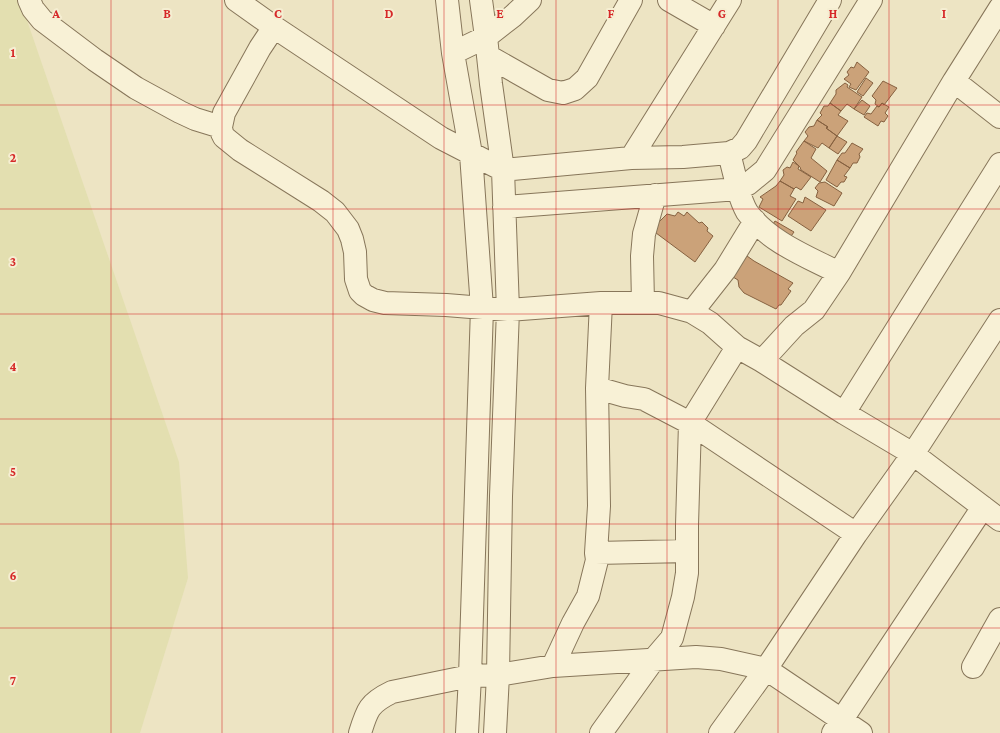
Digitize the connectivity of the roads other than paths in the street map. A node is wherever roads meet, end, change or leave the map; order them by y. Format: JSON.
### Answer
{"nodes":[{"id":1,"x":29,"y":0,"type":"edge"},
{"id":2,"x":236,"y":0,"type":"edge"},
{"id":3,"x":447,"y":0,"type":"edge"},
{"id":4,"x":481,"y":0,"type":"edge"},
{"id":5,"x":530,"y":0,"type":"edge"},
{"id":6,"x":631,"y":0,"type":"edge"},
{"id":7,"x":669,"y":0,"type":"edge"},
{"id":8,"x":730,"y":0,"type":"edge"},
{"id":9,"x":830,"y":0,"type":"edge"},
{"id":10,"x":871,"y":0,"type":"edge"},
{"id":11,"x":1000,"y":8,"type":"edge"},
{"id":12,"x":714,"y":26,"type":"junction"},
{"id":13,"x":274,"y":27,"type":"junction"},
{"id":14,"x":487,"y":47,"type":"junction"},
{"id":15,"x":453,"y":53,"type":"junction"},
{"id":16,"x":954,"y":81,"type":"junction"},
{"id":17,"x":1000,"y":117,"type":"edge"},
{"id":18,"x":221,"y":127,"type":"junction"},
{"id":19,"x":729,"y":153,"type":"junction"},
{"id":20,"x":471,"y":154,"type":"junction"},
{"id":21,"x":631,"y":158,"type":"junction"},
{"id":22,"x":1000,"y":164,"type":"edge"},
{"id":23,"x":503,"y":170,"type":"junction"},
{"id":24,"x":738,"y":189,"type":"junction"},
{"id":25,"x":654,"y":195,"type":"junction"},
{"id":26,"x":504,"y":208,"type":"junction"},
{"id":27,"x":755,"y":221,"type":"junction"},
{"id":28,"x":839,"y":273,"type":"junction"},
{"id":29,"x":600,"y":303,"type":"junction"},
{"id":30,"x":643,"y":303,"type":"junction"},
{"id":31,"x":482,"y":308,"type":"junction"},
{"id":32,"x":508,"y":310,"type":"junction"},
{"id":33,"x":692,"y":312,"type":"junction"},
{"id":34,"x":1000,"y":320,"type":"edge"},
{"id":35,"x":737,"y":347,"type":"junction"},
{"id":36,"x":762,"y":361,"type":"junction"},
{"id":37,"x":597,"y":388,"type":"junction"},
{"id":38,"x":844,"y":413,"type":"junction"},
{"id":39,"x":690,"y":423,"type":"junction"},
{"id":40,"x":913,"y":454,"type":"junction"},
{"id":41,"x":983,"y":507,"type":"junction"},
{"id":42,"x":1000,"y":520,"type":"edge"},
{"id":43,"x":856,"y":534,"type":"junction"},
{"id":44,"x":687,"y":552,"type":"junction"},
{"id":45,"x":596,"y":553,"type":"junction"},
{"id":46,"x":1000,"y":619,"type":"edge"},
{"id":47,"x":654,"y":659,"type":"junction"},
{"id":48,"x":553,"y":666,"type":"junction"},
{"id":49,"x":973,"y":667,"type":"dead end"},
{"id":50,"x":766,"y":669,"type":"junction"},
{"id":51,"x":498,"y":675,"type":"junction"},
{"id":52,"x":470,"y":676,"type":"junction"},
{"id":53,"x":838,"y":727,"type":"edge"},
{"id":54,"x":360,"y":733,"type":"edge"},
{"id":55,"x":466,"y":733,"type":"edge"},
{"id":56,"x":495,"y":733,"type":"edge"},
{"id":57,"x":601,"y":733,"type":"edge"},
{"id":58,"x":720,"y":733,"type":"edge"},
{"id":59,"x":861,"y":733,"type":"edge"}],
"edges":[{"from":1,"to":18,"type":"street"},
{"from":2,"to":13,"type":"street"},
{"from":3,"to":15,"type":"street"},
{"from":4,"to":14,"type":"street"},
{"from":5,"to":14,"type":"street"},
{"from":6,"to":14,"type":"street"},
{"from":7,"to":12,"type":"street"},
{"from":8,"to":12,"type":"street"},
{"from":9,"to":19,"type":"street"},
{"from":10,"to":24,"type":"street"},
{"from":11,"to":16,"type":"street"},
{"from":12,"to":21,"type":"street"},
{"from":13,"to":18,"type":"street"},
{"from":13,"to":20,"type":"street"},
{"from":14,"to":15,"type":"street"},
{"from":14,"to":23,"type":"street"},
{"from":15,"to":20,"type":"street"},
{"from":16,"to":17,"type":"street"},
{"from":16,"to":28,"type":"street"},
{"from":18,"to":31,"type":"street"},
{"from":19,"to":21,"type":"street"},
{"from":19,"to":24,"type":"street"},
{"from":20,"to":23,"type":"street"},
{"from":20,"to":31,"type":"street"},
{"from":21,"to":23,"type":"street"},
{"from":22,"to":38,"type":"street"},
{"from":23,"to":26,"type":"street"},
{"from":24,"to":25,"type":"street"},
{"from":24,"to":27,"type":"street"},
{"from":25,"to":26,"type":"street"},
{"from":25,"to":30,"type":"street"},
{"from":26,"to":32,"type":"street"},
{"from":27,"to":28,"type":"street"},
{"from":27,"to":33,"type":"street"},
{"from":28,"to":36,"type":"street"},
{"from":29,"to":30,"type":"street"},
{"from":29,"to":32,"type":"street"},
{"from":29,"to":37,"type":"street"},
{"from":30,"to":33,"type":"street"},
{"from":31,"to":32,"type":"street"},
{"from":31,"to":52,"type":"street"},
{"from":32,"to":51,"type":"street"},
{"from":33,"to":35,"type":"street"},
{"from":34,"to":40,"type":"street"},
{"from":35,"to":36,"type":"street"},
{"from":35,"to":39,"type":"street"},
{"from":36,"to":38,"type":"street"},
{"from":37,"to":39,"type":"street"},
{"from":37,"to":45,"type":"street"},
{"from":38,"to":40,"type":"street"},
{"from":39,"to":43,"type":"street"},
{"from":39,"to":44,"type":"street"},
{"from":40,"to":41,"type":"street"},
{"from":40,"to":43,"type":"street"},
{"from":41,"to":42,"type":"street"},
{"from":41,"to":53,"type":"street"},
{"from":43,"to":50,"type":"street"},
{"from":44,"to":45,"type":"street"},
{"from":44,"to":47,"type":"street"},
{"from":45,"to":48,"type":"street"},
{"from":46,"to":49,"type":"street"},
{"from":47,"to":48,"type":"street"},
{"from":47,"to":50,"type":"street"},
{"from":47,"to":57,"type":"street"},
{"from":48,"to":51,"type":"street"},
{"from":50,"to":53,"type":"street"},
{"from":50,"to":58,"type":"street"},
{"from":51,"to":52,"type":"street"},
{"from":51,"to":56,"type":"street"},
{"from":52,"to":54,"type":"street"},
{"from":52,"to":55,"type":"street"},
{"from":53,"to":59,"type":"street"}]}
